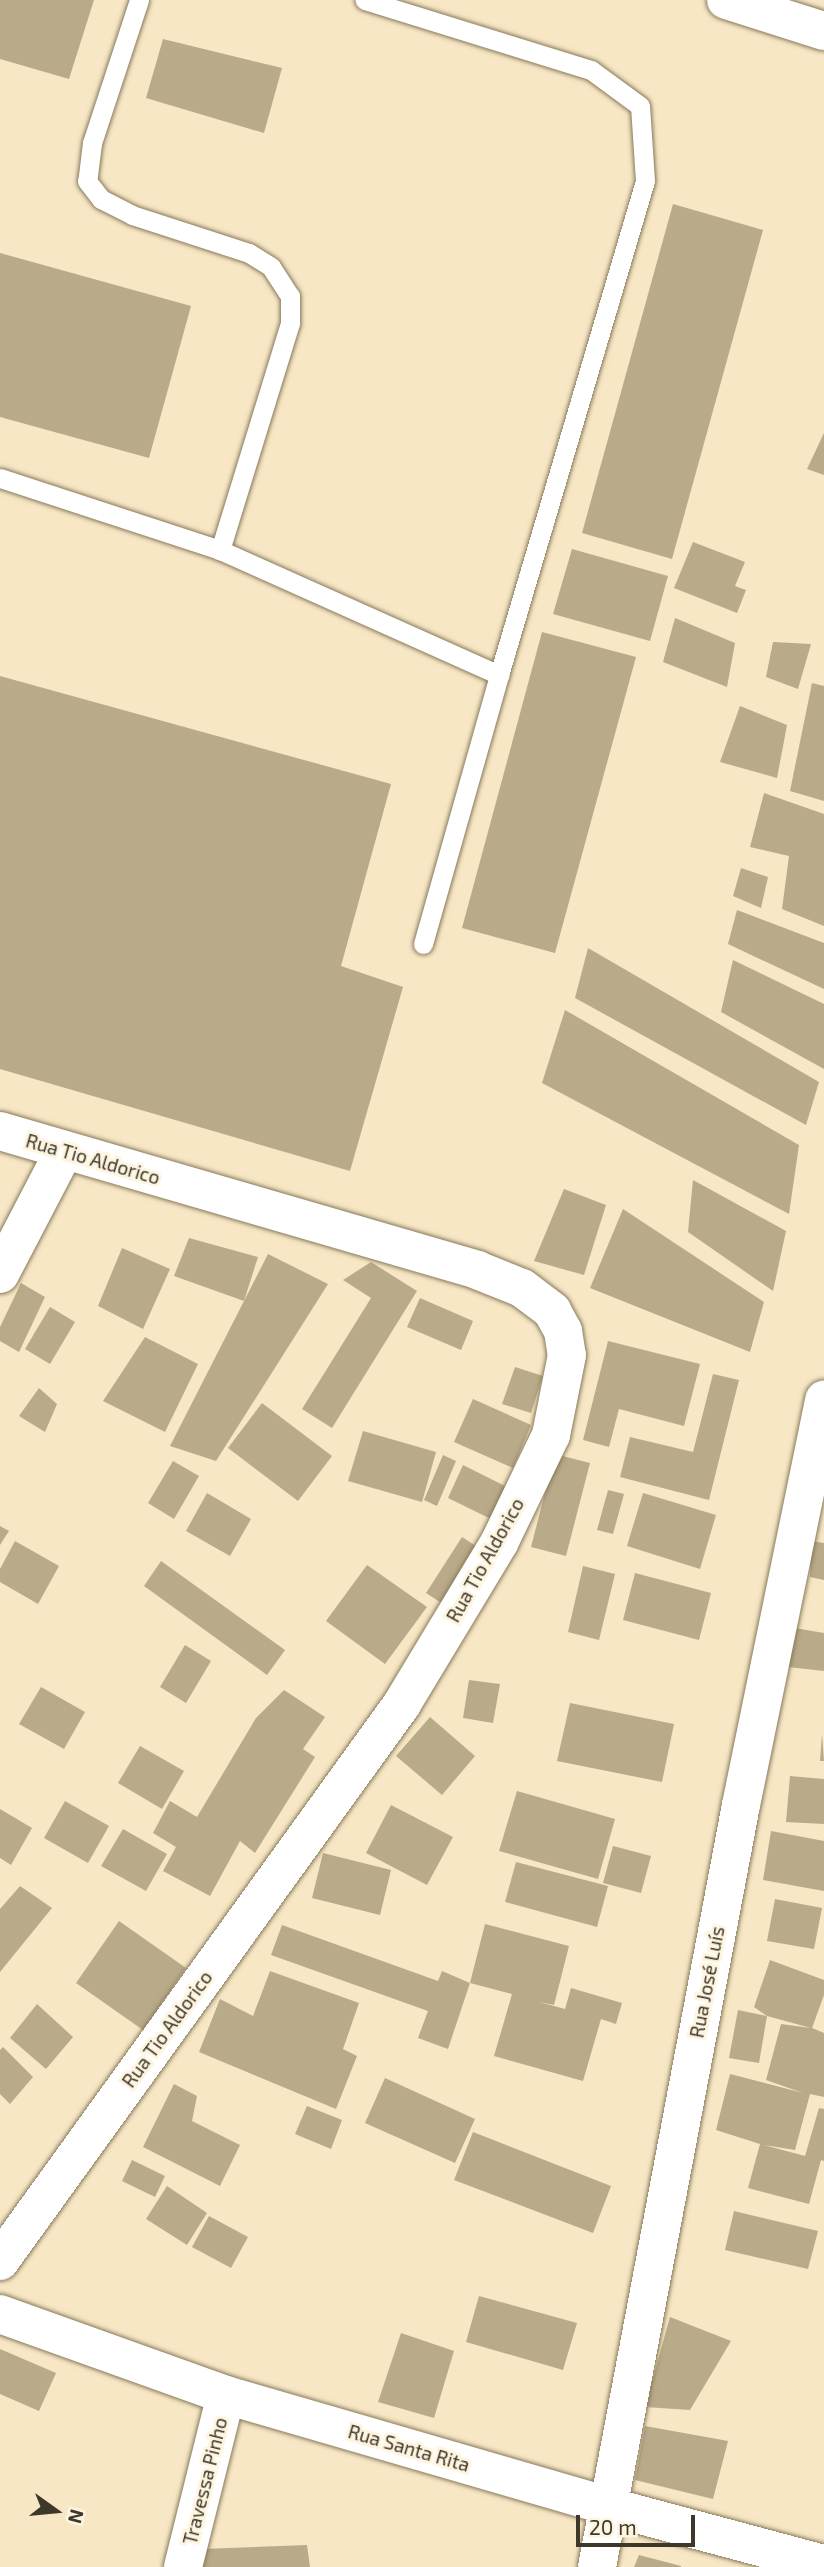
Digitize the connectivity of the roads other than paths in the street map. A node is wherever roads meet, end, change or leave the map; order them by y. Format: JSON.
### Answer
{"nodes":[{"id":1,"x":139,"y":0,"type":"edge"},
{"id":2,"x":365,"y":0,"type":"edge"},
{"id":3,"x":726,"y":0,"type":"edge"},
{"id":4,"x":824,"y":31,"type":"edge"},
{"id":5,"x":0,"y":478,"type":"edge"},
{"id":6,"x":220,"y":550,"type":"junction"},
{"id":7,"x":499,"y":675,"type":"junction"},
{"id":8,"x":423,"y":944,"type":"dead end"},
{"id":9,"x":0,"y":1131,"type":"edge"},
{"id":10,"x":64,"y":1151,"type":"junction"},
{"id":11,"x":0,"y":1274,"type":"edge"},
{"id":12,"x":824,"y":1399,"type":"edge"},
{"id":13,"x":0,"y":2261,"type":"edge"},
{"id":14,"x":0,"y":2314,"type":"edge"},
{"id":15,"x":226,"y":2395,"type":"junction"},
{"id":16,"x":607,"y":2506,"type":"junction"},
{"id":17,"x":824,"y":2564,"type":"edge"},
{"id":18,"x":183,"y":2567,"type":"edge"},
{"id":19,"x":597,"y":2567,"type":"edge"}],
"edges":[{"from":1,"to":6,"type":"lane"},
{"from":2,"to":7,"type":"lane"},
{"from":3,"to":4,"type":"street"},
{"from":5,"to":6,"type":"lane"},
{"from":6,"to":7,"type":"lane"},
{"from":7,"to":8,"type":"lane"},
{"from":9,"to":10,"type":"street","name":"Rua Tio Aldorico"},
{"from":10,"to":11,"type":"street"},
{"from":10,"to":13,"type":"street","name":"Rua Tio Aldorico"},
{"from":12,"to":16,"type":"street","name":"Rua José Luís"},
{"from":14,"to":15,"type":"street","name":"Rua Santa Rita"},
{"from":15,"to":16,"type":"street","name":"Rua Santa Rita"},
{"from":15,"to":18,"type":"street","name":"Travessa Pinho"},
{"from":16,"to":17,"type":"street","name":"Rua Santa Rita"},
{"from":16,"to":19,"type":"street","name":"Rua José Luís"}]}
